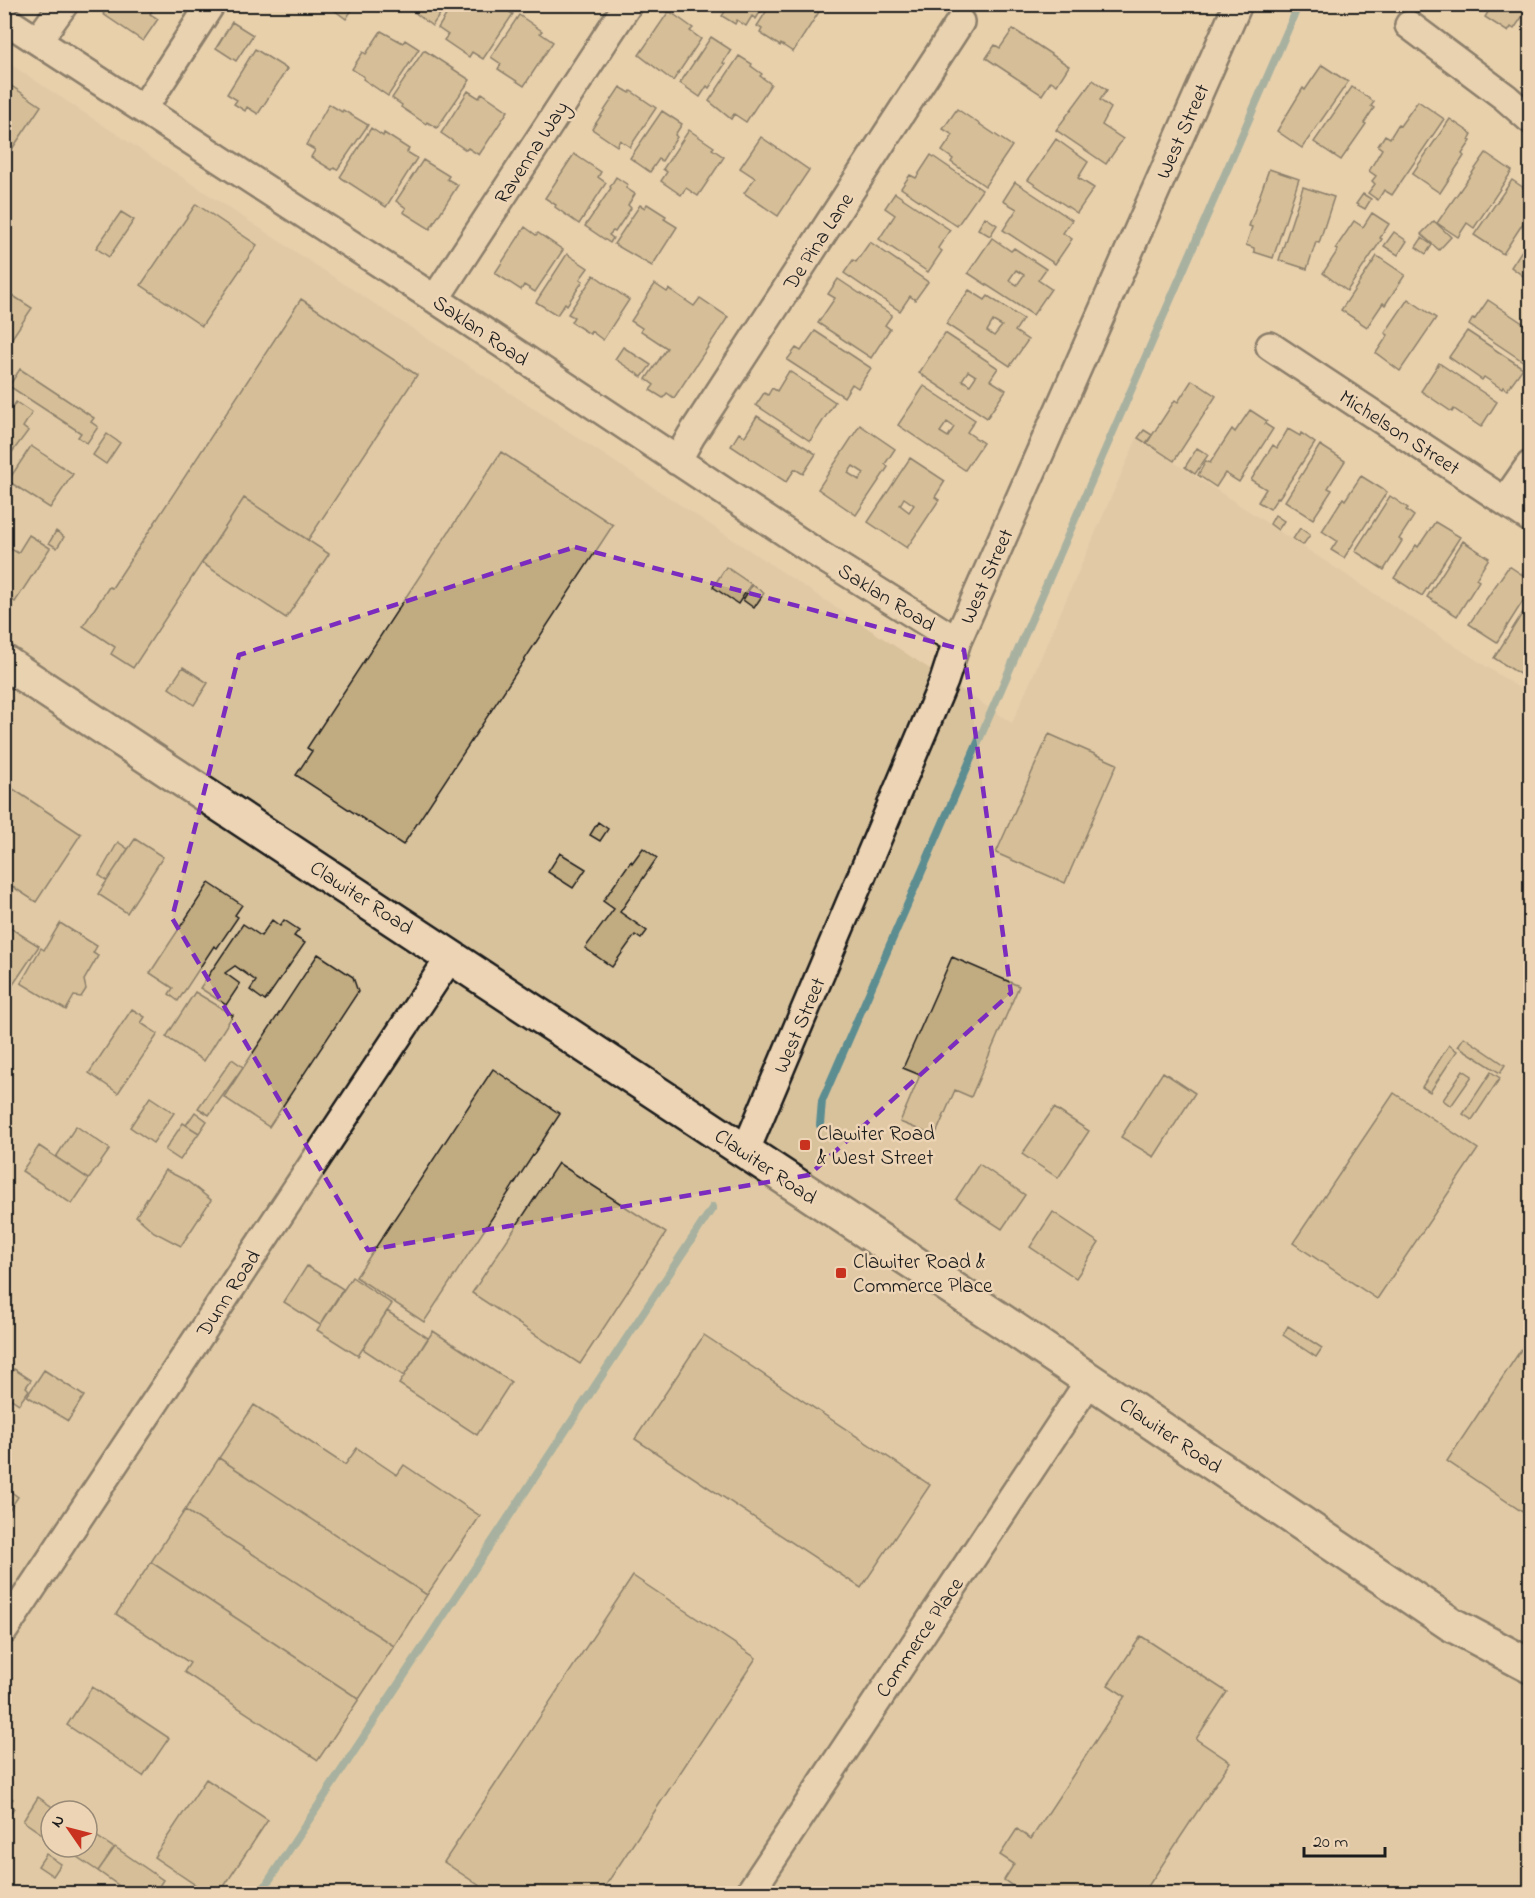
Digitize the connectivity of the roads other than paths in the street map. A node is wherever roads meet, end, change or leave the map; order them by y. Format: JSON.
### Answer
{"nodes":[{"id":1,"x":64,"y":4,"type":"edge"},
{"id":2,"x":211,"y":4,"type":"edge"},
{"id":3,"x":628,"y":4,"type":"edge"},
{"id":4,"x":1238,"y":4,"type":"edge"},
{"id":5,"x":4,"y":19,"type":"edge"},
{"id":6,"x":960,"y":22,"type":"dead end"},
{"id":7,"x":1409,"y":25,"type":"dead end"},
{"id":8,"x":38,"y":40,"type":"junction"},
{"id":9,"x":143,"y":109,"type":"junction"},
{"id":10,"x":1530,"y":119,"type":"edge"},
{"id":11,"x":435,"y":299,"type":"junction"},
{"id":12,"x":1270,"y":346,"type":"dead end"},
{"id":13,"x":677,"y":461,"type":"junction"},
{"id":14,"x":1530,"y":465,"type":"edge"},
{"id":15,"x":1504,"y":501,"type":"junction"},
{"id":16,"x":1530,"y":518,"type":"edge"},
{"id":17,"x":957,"y":641,"type":"junction"},
{"id":18,"x":4,"y":662,"type":"edge"},
{"id":19,"x":451,"y":956,"type":"junction"},
{"id":20,"x":745,"y":1152,"type":"junction"},
{"id":21,"x":1090,"y":1380,"type":"junction"},
{"id":22,"x":4,"y":1630,"type":"edge"},
{"id":23,"x":1530,"y":1666,"type":"edge"},
{"id":24,"x":748,"y":1893,"type":"edge"}],
"edges":[{"from":1,"to":8,"type":"street"},
{"from":2,"to":9,"type":"street"},
{"from":3,"to":11,"type":"street","name":"Ravenna Way"},
{"from":4,"to":17,"type":"street","name":"West Street"},
{"from":5,"to":8,"type":"street","name":"Saklan Road"},
{"from":6,"to":13,"type":"street","name":"De Pina Lane"},
{"from":7,"to":10,"type":"street"},
{"from":8,"to":9,"type":"street","name":"Saklan Road"},
{"from":9,"to":11,"type":"street","name":"Saklan Road"},
{"from":11,"to":13,"type":"street","name":"Saklan Road"},
{"from":12,"to":15,"type":"street","name":"Michelson Street"},
{"from":13,"to":17,"type":"street","name":"Saklan Road"},
{"from":14,"to":15,"type":"street"},
{"from":15,"to":16,"type":"street","name":"Michelson Street"},
{"from":17,"to":20,"type":"street","name":"West Street"},
{"from":18,"to":19,"type":"main road","name":"Clawiter Road"},
{"from":19,"to":20,"type":"main road","name":"Clawiter Road"},
{"from":19,"to":22,"type":"street","name":"Dunn Road"},
{"from":20,"to":21,"type":"main road","name":"Clawiter Road"},
{"from":21,"to":23,"type":"main road","name":"Clawiter Road"},
{"from":21,"to":24,"type":"street","name":"Commerce Place"}]}
